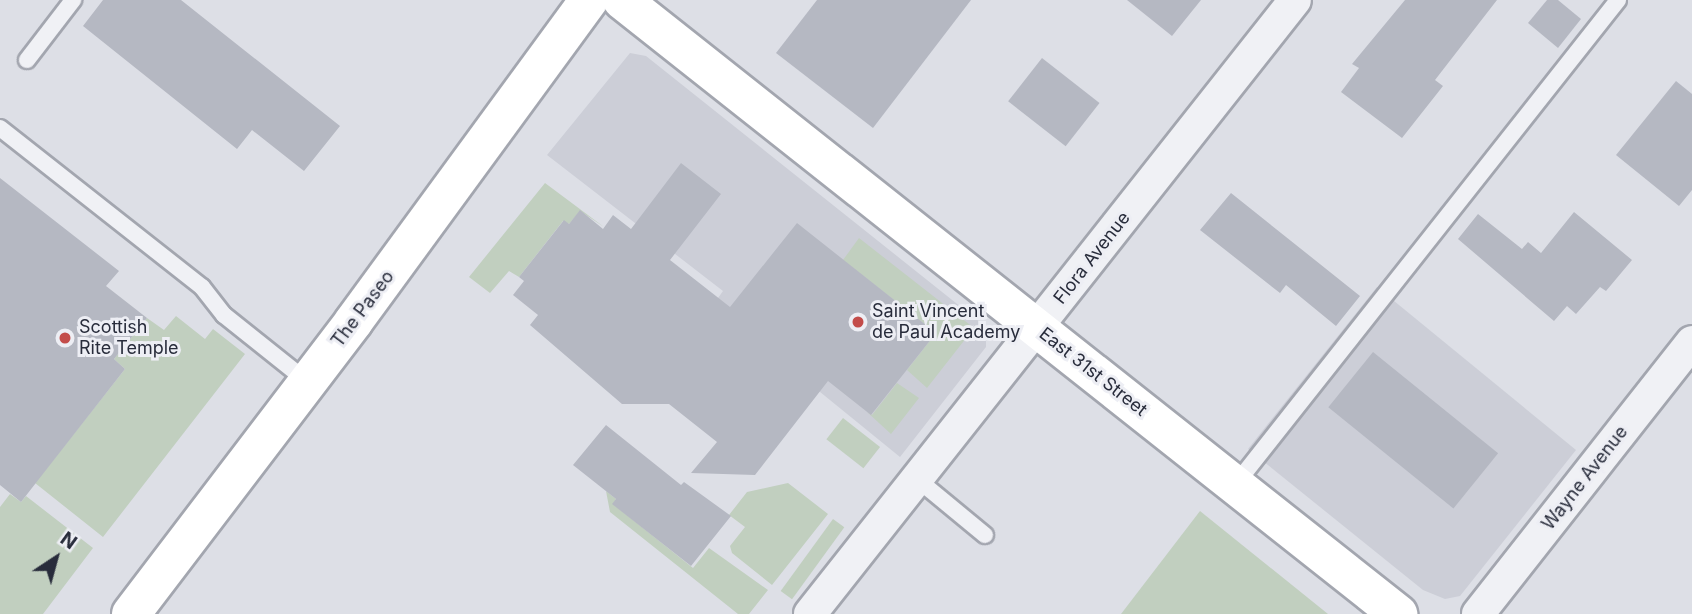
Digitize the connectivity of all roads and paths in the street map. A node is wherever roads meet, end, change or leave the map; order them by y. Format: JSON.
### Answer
{"nodes":[{"id":1,"x":74,"y":0,"type":"edge"},
{"id":2,"x":589,"y":0,"type":"edge"},
{"id":3,"x":622,"y":0,"type":"edge"},
{"id":4,"x":1295,"y":0,"type":"edge"},
{"id":5,"x":1618,"y":0,"type":"edge"},
{"id":6,"x":27,"y":60,"type":"dead end"},
{"id":7,"x":0,"y":128,"type":"edge"},
{"id":8,"x":1037,"y":327,"type":"junction"},
{"id":9,"x":1692,"y":342,"type":"edge"},
{"id":10,"x":308,"y":382,"type":"junction"},
{"id":11,"x":917,"y":479,"type":"junction"},
{"id":12,"x":1236,"y":485,"type":"junction"},
{"id":13,"x":985,"y":535,"type":"dead end"},
{"id":14,"x":131,"y":614,"type":"edge"},
{"id":15,"x":810,"y":614,"type":"edge"},
{"id":16,"x":1398,"y":614,"type":"edge"},
{"id":17,"x":1478,"y":614,"type":"edge"}],
"edges":[{"from":1,"to":6,"type":"lane"},
{"from":2,"to":10,"type":"main road","name":"The Paseo"},
{"from":3,"to":8,"type":"main road","name":"East 31st Street"},
{"from":4,"to":8,"type":"street","name":"Flora Avenue"},
{"from":5,"to":12,"type":"lane"},
{"from":7,"to":10,"type":"lane"},
{"from":8,"to":11,"type":"street","name":"Flora Avenue"},
{"from":8,"to":12,"type":"main road","name":"East 31st Street"},
{"from":9,"to":17,"type":"street","name":"Wayne Avenue"},
{"from":10,"to":14,"type":"main road","name":"The Paseo"},
{"from":11,"to":13,"type":"lane"},
{"from":11,"to":15,"type":"street","name":"Flora Avenue"},
{"from":12,"to":16,"type":"main road","name":"East 31st Street"}]}
